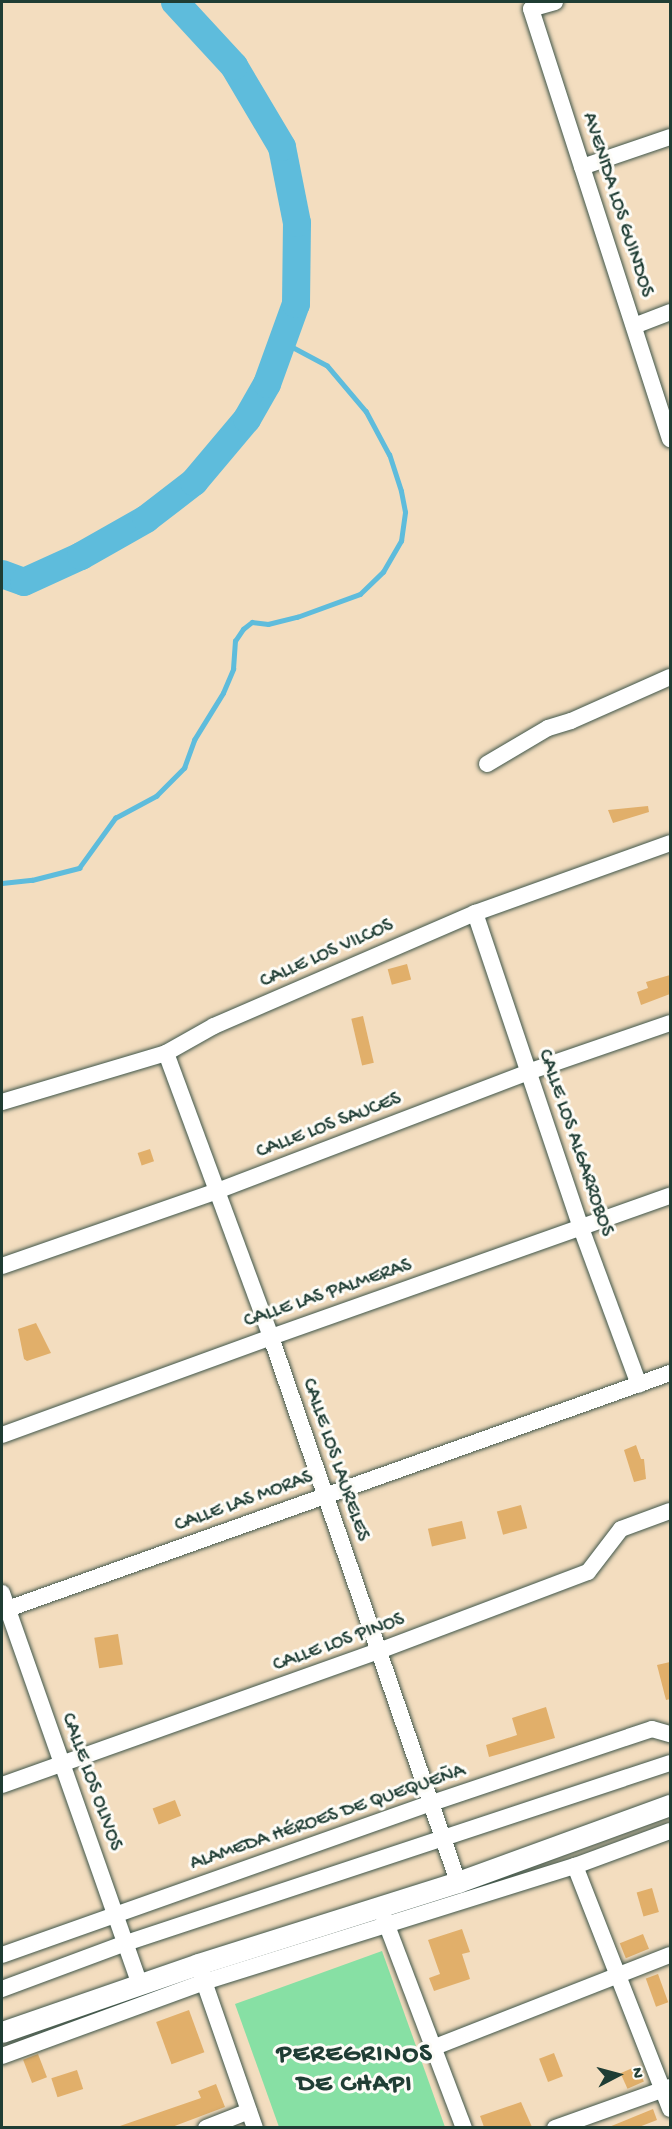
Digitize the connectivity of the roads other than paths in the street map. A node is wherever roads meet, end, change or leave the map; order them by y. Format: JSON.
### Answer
{"nodes":[{"id":1,"x":555,"y":2,"type":"edge"},
{"id":2,"x":670,"y":138,"type":"edge"},
{"id":3,"x":582,"y":167,"type":"junction"},
{"id":4,"x":670,"y":312,"type":"edge"},
{"id":5,"x":634,"y":326,"type":"junction"},
{"id":6,"x":670,"y":439,"type":"edge"},
{"id":7,"x":670,"y":677,"type":"edge"},
{"id":8,"x":487,"y":764,"type":"dead end"},
{"id":9,"x":670,"y":843,"type":"edge"},
{"id":10,"x":475,"y":913,"type":"junction"},
{"id":11,"x":670,"y":1023,"type":"edge"},
{"id":12,"x":166,"y":1053,"type":"junction"},
{"id":13,"x":528,"y":1072,"type":"junction"},
{"id":14,"x":2,"y":1102,"type":"edge"},
{"id":15,"x":217,"y":1191,"type":"junction"},
{"id":16,"x":670,"y":1196,"type":"edge"},
{"id":17,"x":581,"y":1228,"type":"junction"},
{"id":18,"x":2,"y":1266,"type":"edge"},
{"id":19,"x":271,"y":1337,"type":"junction"},
{"id":20,"x":670,"y":1373,"type":"edge"},
{"id":21,"x":639,"y":1385,"type":"junction"},
{"id":22,"x":2,"y":1435,"type":"edge"},
{"id":23,"x":325,"y":1496,"type":"junction"},
{"id":24,"x":670,"y":1511,"type":"edge"},
{"id":25,"x":3,"y":1605,"type":"edge"},
{"id":26,"x":379,"y":1651,"type":"junction"},
{"id":27,"x":670,"y":1734,"type":"edge"},
{"id":28,"x":63,"y":1762,"type":"junction"},
{"id":29,"x":670,"y":1763,"type":"edge"},
{"id":30,"x":2,"y":1785,"type":"edge"},
{"id":31,"x":429,"y":1804,"type":"junction"},
{"id":32,"x":670,"y":1805,"type":"edge"},
{"id":33,"x":670,"y":1831,"type":"edge"},
{"id":34,"x":443,"y":1838,"type":"junction"},
{"id":35,"x":575,"y":1866,"type":"junction"},
{"id":36,"x":458,"y":1882,"type":"junction"},
{"id":37,"x":116,"y":1915,"type":"junction"},
{"id":38,"x":384,"y":1916,"type":"junction"},
{"id":39,"x":126,"y":1943,"type":"junction"},
{"id":40,"x":2,"y":1955,"type":"edge"},
{"id":41,"x":670,"y":1955,"type":"edge"},
{"id":42,"x":201,"y":1973,"type":"junction"},
{"id":43,"x":617,"y":1975,"type":"junction"},
{"id":44,"x":140,"y":1984,"type":"junction"},
{"id":45,"x":2,"y":1989,"type":"edge"},
{"id":46,"x":2,"y":2032,"type":"edge"},
{"id":47,"x":435,"y":2048,"type":"junction"},
{"id":48,"x":2,"y":2056,"type":"edge"},
{"id":49,"x":667,"y":2088,"type":"edge"},
{"id":50,"x":670,"y":2109,"type":"edge"},
{"id":51,"x":249,"y":2111,"type":"junction"},
{"id":52,"x":206,"y":2127,"type":"edge"},
{"id":53,"x":255,"y":2127,"type":"edge"},
{"id":54,"x":464,"y":2127,"type":"edge"},
{"id":55,"x":555,"y":2127,"type":"edge"}],
"edges":[{"from":1,"to":3,"type":"street","name":"AVENIDA LOS GUINDOS"},
{"from":2,"to":3,"type":"street"},
{"from":3,"to":5,"type":"street","name":"AVENIDA LOS GUINDOS"},
{"from":4,"to":5,"type":"street"},
{"from":5,"to":6,"type":"street","name":"AVENIDA LOS GUINDOS"},
{"from":7,"to":8,"type":"street"},
{"from":9,"to":10,"type":"street","name":"CALLE LOS VILCOS"},
{"from":10,"to":12,"type":"street","name":"CALLE LOS VILCOS"},
{"from":10,"to":13,"type":"street","name":"CALLE LOS ALGARROBOS"},
{"from":11,"to":13,"type":"street","name":"CALLE LOS SAUCES"},
{"from":12,"to":14,"type":"street","name":"CALLE LOS VILCOS"},
{"from":12,"to":15,"type":"street","name":"CALLE LOS LAURELES"},
{"from":13,"to":15,"type":"street","name":"CALLE LOS SAUCES"},
{"from":13,"to":17,"type":"street","name":"CALLE LOS ALGARROBOS"},
{"from":15,"to":18,"type":"street","name":"CALLE LOS SAUCES"},
{"from":15,"to":19,"type":"street","name":"CALLE LOS LAURELES"},
{"from":16,"to":17,"type":"street","name":"CALLE LAS PALMERAS"},
{"from":17,"to":19,"type":"street","name":"CALLE LAS PALMERAS"},
{"from":17,"to":21,"type":"street","name":"CALLE LOS ALGARROBOS"},
{"from":19,"to":22,"type":"street","name":"CALLE LAS PALMERAS"},
{"from":19,"to":23,"type":"street","name":"CALLE LOS LAURELES"},
{"from":20,"to":21,"type":"street","name":"CALLE LAS MORAS"},
{"from":21,"to":23,"type":"street","name":"CALLE LAS MORAS"},
{"from":23,"to":25,"type":"street","name":"CALLE LAS MORAS"},
{"from":23,"to":26,"type":"street","name":"CALLE LOS LAURELES"},
{"from":24,"to":26,"type":"street","name":"CALLE LOS PINOS"},
{"from":25,"to":28,"type":"street","name":"CALLE LOS OLIVOS"},
{"from":26,"to":28,"type":"street","name":"CALLE LOS PINOS"},
{"from":26,"to":31,"type":"street","name":"CALLE LOS LAURELES"},
{"from":27,"to":31,"type":"street","name":"ALAMEDA HÉROES DE QUEQUEÑA"},
{"from":28,"to":30,"type":"street","name":"CALLE LOS PINOS"},
{"from":28,"to":37,"type":"street","name":"CALLE LOS OLIVOS"},
{"from":29,"to":34,"type":"street"},
{"from":31,"to":34,"type":"street","name":"CALLE LOS LAURELES"},
{"from":31,"to":37,"type":"street","name":"ALAMEDA HÉROES DE QUEQUEÑA"},
{"from":32,"to":36,"type":"main road"},
{"from":33,"to":35,"type":"street"},
{"from":34,"to":36,"type":"street","name":"CALLE LOS LAURELES"},
{"from":34,"to":39,"type":"street"},
{"from":35,"to":38,"type":"street"},
{"from":35,"to":43,"type":"street"},
{"from":36,"to":38,"type":"main road"},
{"from":37,"to":39,"type":"street","name":"CALLE LOS OLIVOS"},
{"from":37,"to":40,"type":"street","name":"ALAMEDA HÉROES DE QUEQUEÑA"},
{"from":38,"to":42,"type":"main road"},
{"from":38,"to":47,"type":"street"},
{"from":39,"to":44,"type":"street","name":"CALLE LOS OLIVOS"},
{"from":39,"to":45,"type":"street"},
{"from":41,"to":43,"type":"street"},
{"from":42,"to":44,"type":"main road"},
{"from":42,"to":48,"type":"street"},
{"from":42,"to":51,"type":"street"},
{"from":43,"to":47,"type":"street"},
{"from":43,"to":49,"type":"street"},
{"from":44,"to":46,"type":"main road"},
{"from":47,"to":54,"type":"street"},
{"from":49,"to":50,"type":"street"},
{"from":49,"to":55,"type":"street"},
{"from":51,"to":52,"type":"street"},
{"from":51,"to":53,"type":"street"}]}
